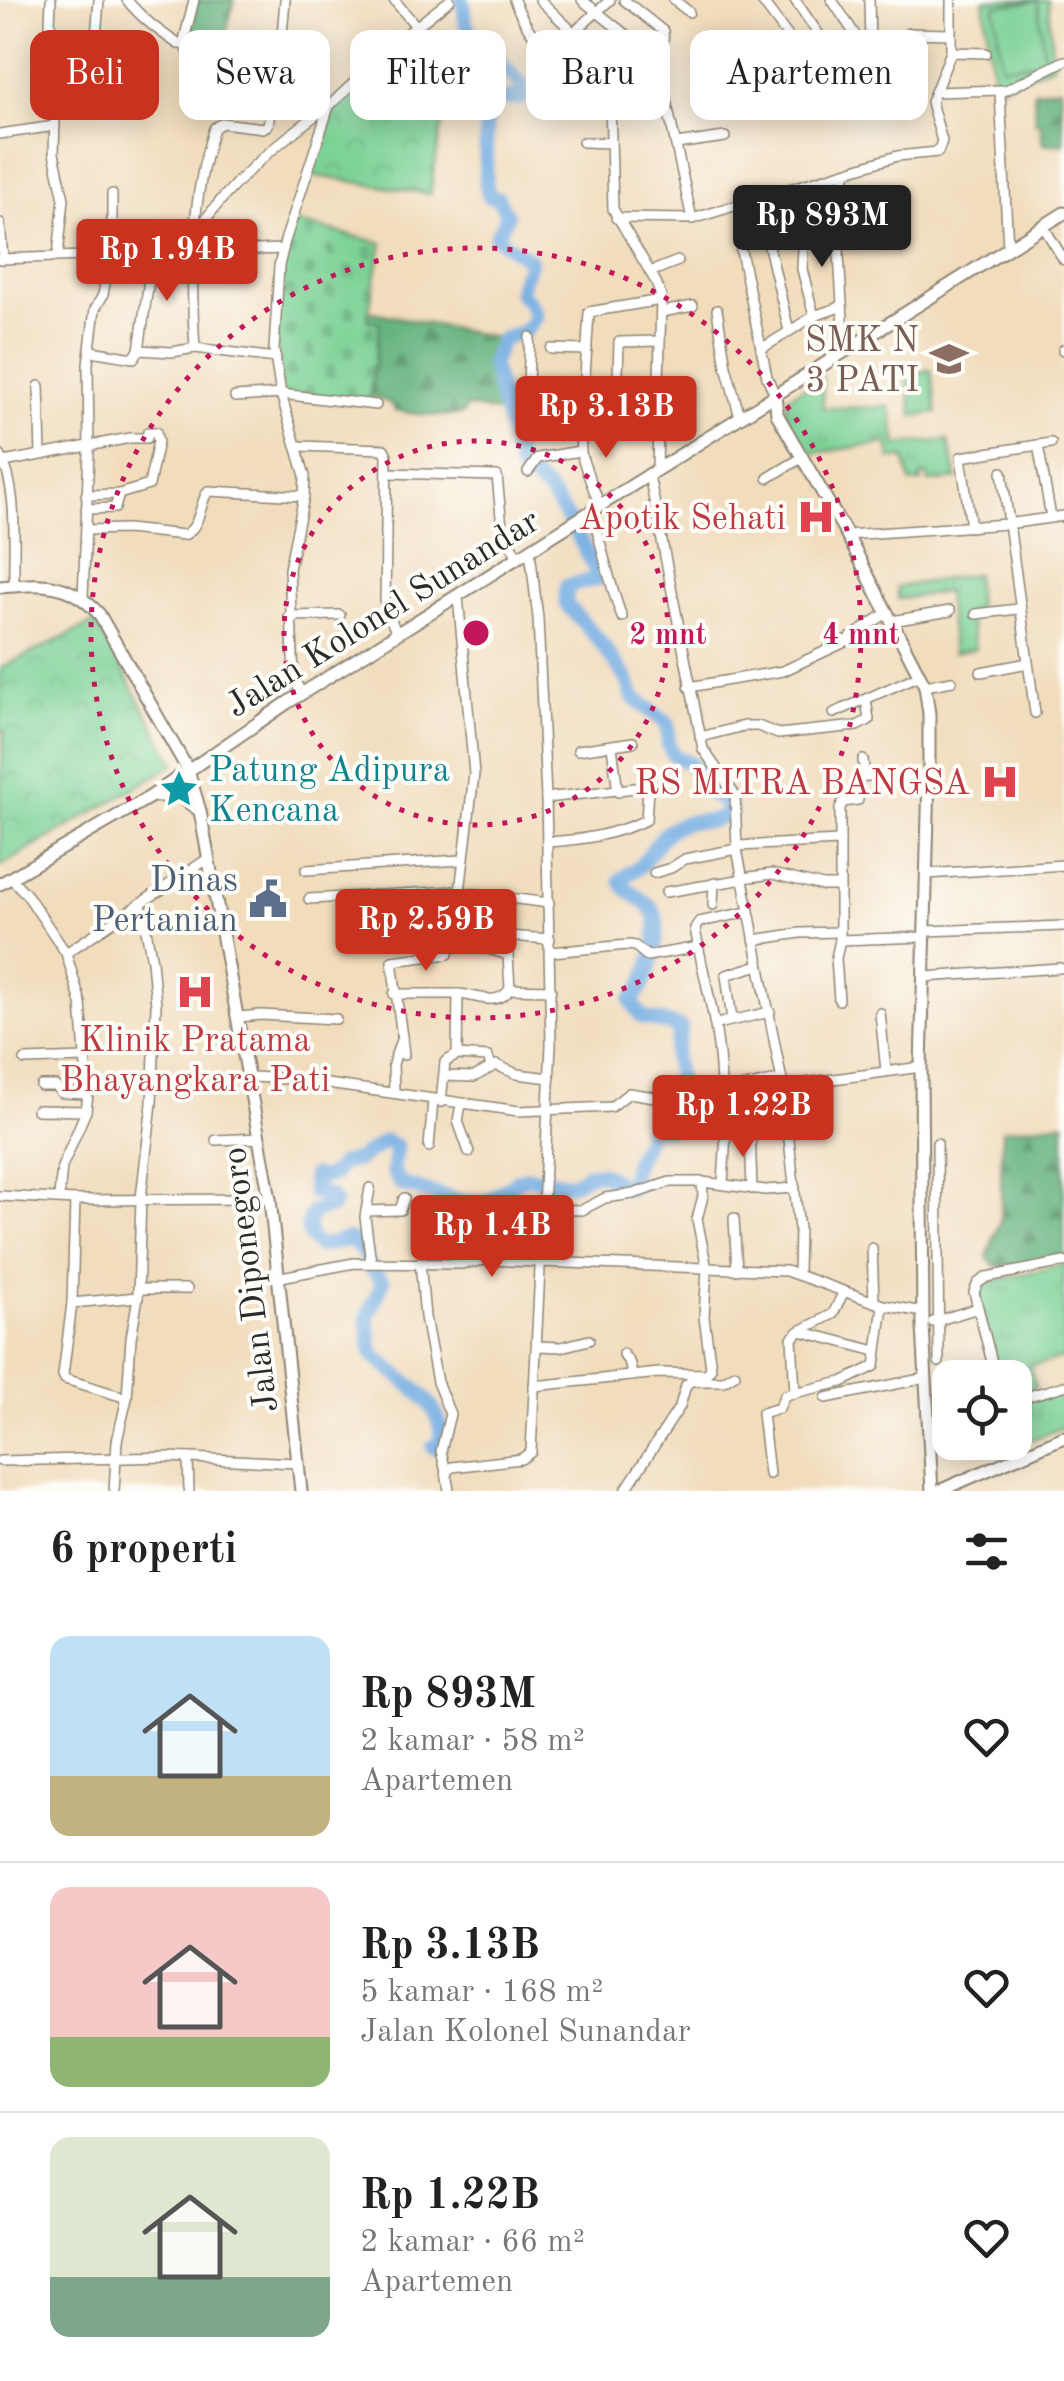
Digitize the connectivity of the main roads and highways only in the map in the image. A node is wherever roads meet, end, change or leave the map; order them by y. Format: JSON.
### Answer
{"nodes":[{"id":1,"x":1064,"y":213,"type":"edge"},
{"id":2,"x":775,"y":395,"type":"junction"},
{"id":3,"x":759,"y":406,"type":"junction"},
{"id":4,"x":777,"y":414,"type":"junction"},
{"id":5,"x":7,"y":586,"type":"edge"},
{"id":6,"x":188,"y":770,"type":"junction"},
{"id":7,"x":150,"y":797,"type":"junction"},
{"id":8,"x":200,"y":811,"type":"junction"},
{"id":9,"x":6,"y":881,"type":"edge"},
{"id":10,"x":1064,"y":1437,"type":"edge"},
{"id":11,"x":940,"y":1490,"type":"edge"},
{"id":12,"x":301,"y":1491,"type":"edge"}],
"edges":[{"from":1,"to":2,"type":"main road","name":"Jalan Kolonel Sunandar"},
{"from":2,"to":3,"type":"main road","name":"Jalan Kolonel Sunandar"},
{"from":2,"to":4,"type":"main road"},
{"from":3,"to":4,"type":"main road"},
{"from":3,"to":6,"type":"main road","name":"Jalan Kolonel Sunandar"},
{"from":4,"to":11,"type":"main road"},
{"from":5,"to":6,"type":"main road","name":"Jalan Diponegoro"},
{"from":6,"to":7,"type":"main road","name":"Jalan Kolonel Sunandar"},
{"from":6,"to":8,"type":"main road","name":"Jalan Diponegoro"},
{"from":7,"to":8,"type":"main road"},
{"from":7,"to":9,"type":"main road","name":"Jalan Kolonel Sunandar"},
{"from":8,"to":12,"type":"main road","name":"Jalan Diponegoro"},
{"from":10,"to":11,"type":"main road"}]}
